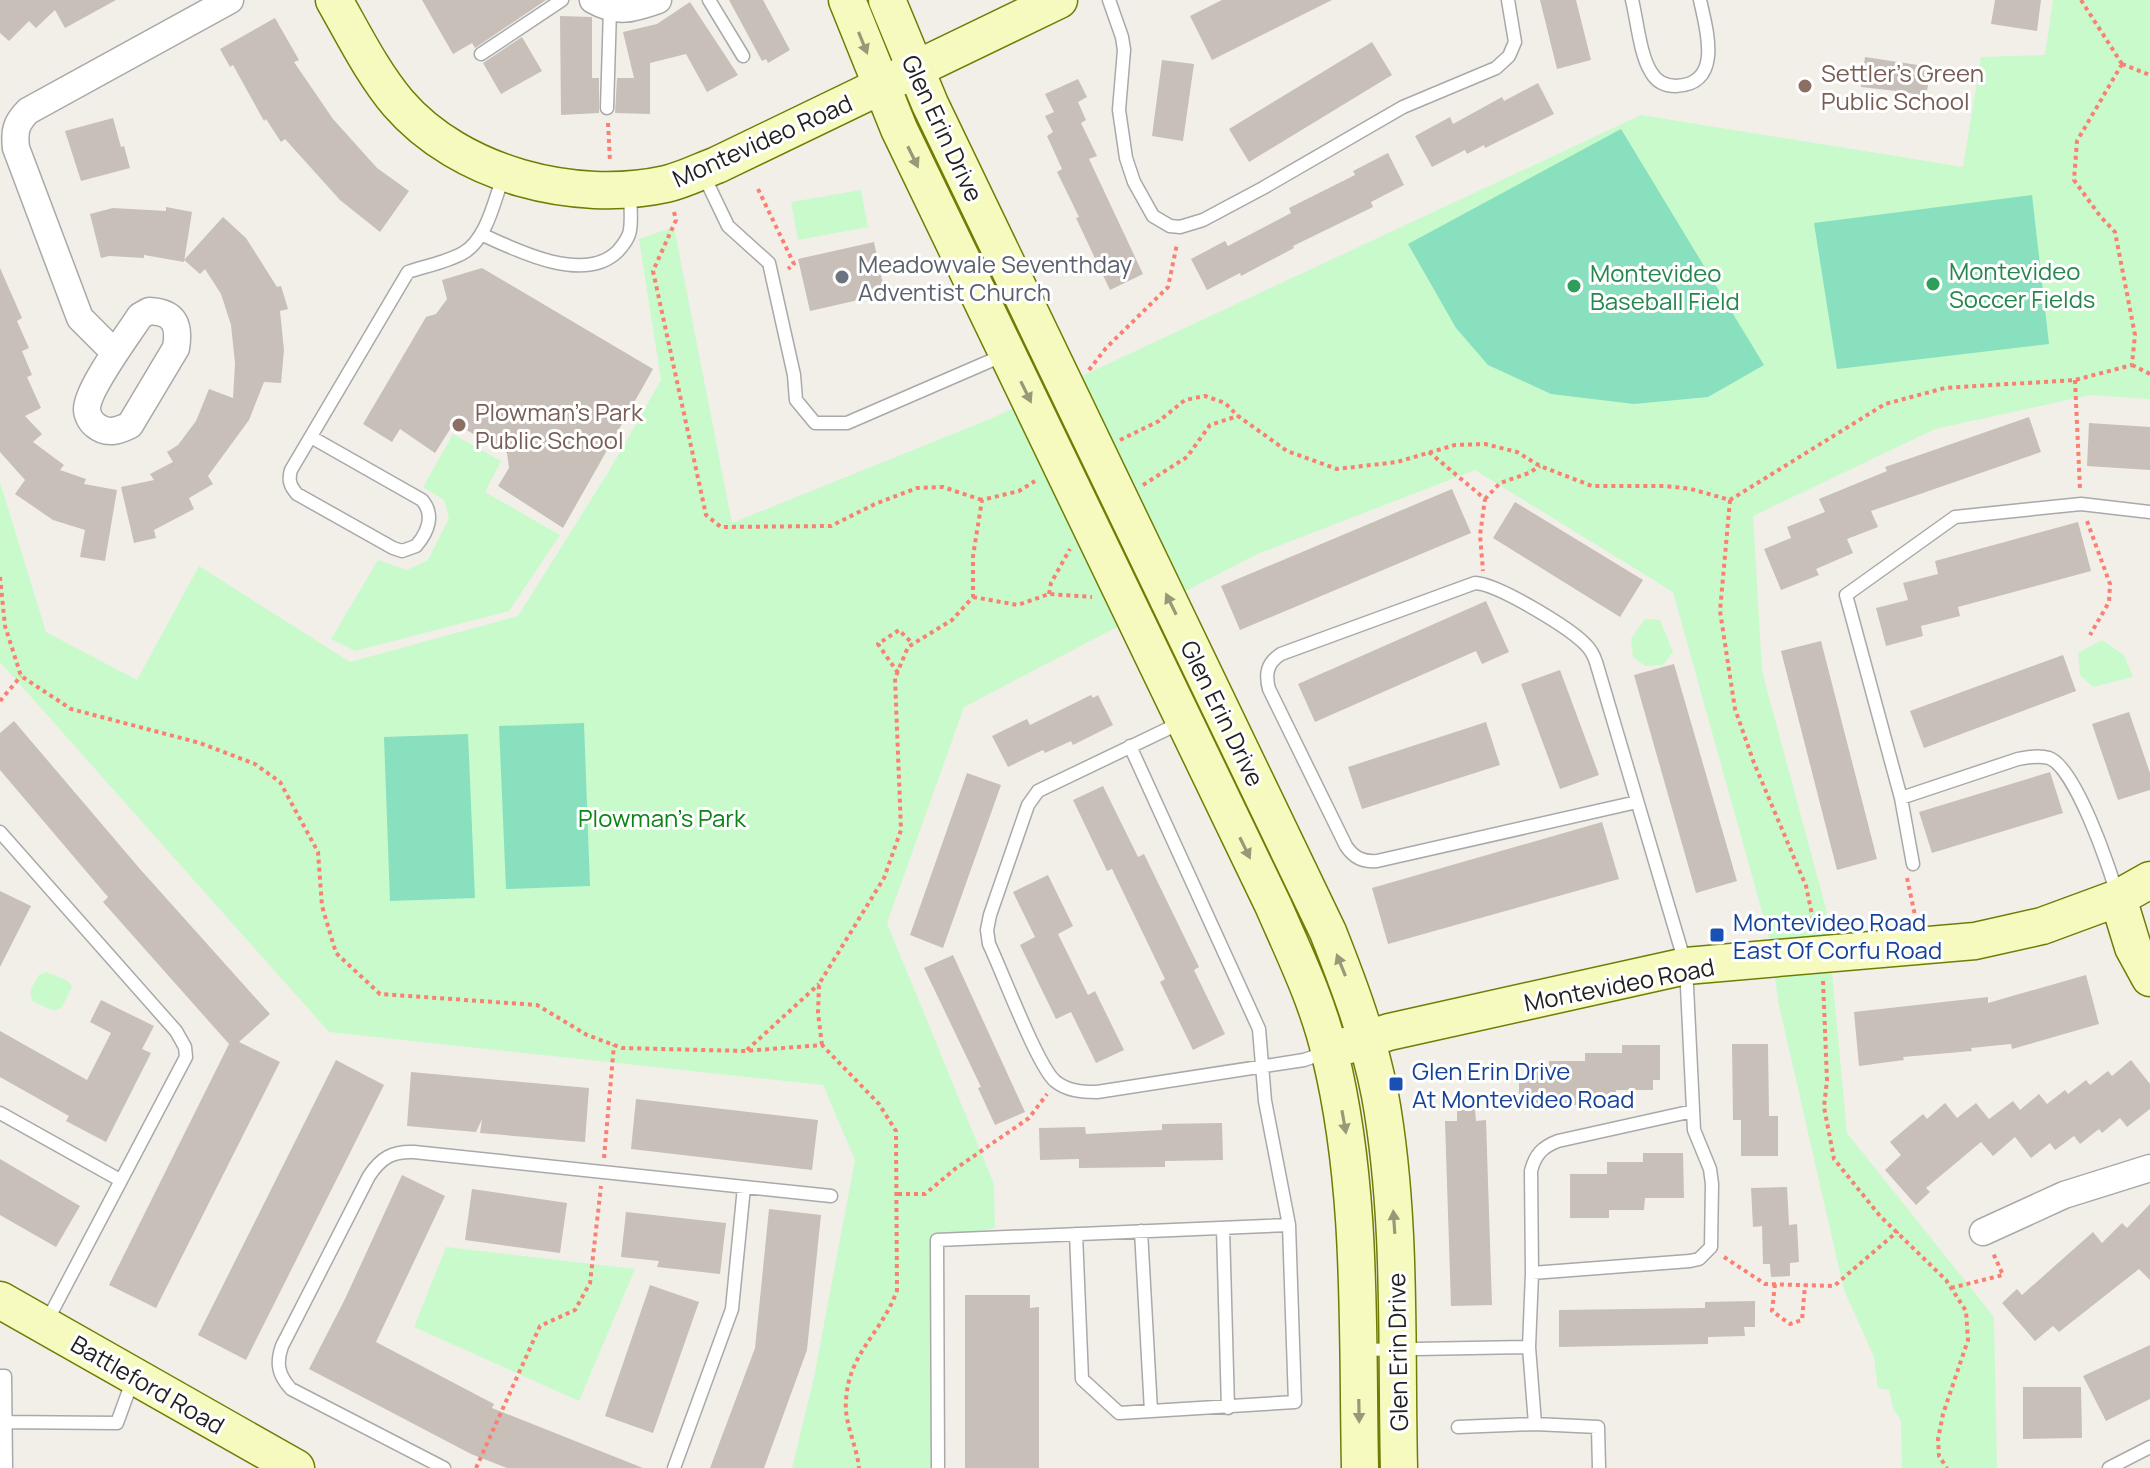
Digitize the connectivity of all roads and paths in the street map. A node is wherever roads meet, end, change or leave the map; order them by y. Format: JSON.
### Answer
{"nodes":[{"id":1,"x":230,"y":0,"type":"edge"},
{"id":2,"x":334,"y":0,"type":"edge"},
{"id":3,"x":562,"y":0,"type":"edge"},
{"id":4,"x":658,"y":0,"type":"edge"},
{"id":5,"x":709,"y":0,"type":"edge"},
{"id":6,"x":847,"y":0,"type":"edge"},
{"id":7,"x":887,"y":0,"type":"edge"},
{"id":8,"x":1059,"y":0,"type":"edge"},
{"id":9,"x":1109,"y":0,"type":"edge"},
{"id":10,"x":1508,"y":0,"type":"edge"},
{"id":11,"x":1632,"y":0,"type":"edge"},
{"id":12,"x":1700,"y":0,"type":"edge"},
{"id":13,"x":2081,"y":0,"type":"edge"},
{"id":14,"x":602,"y":5,"type":"edge"},
{"id":15,"x":481,"y":54,"type":"dead end"},
{"id":16,"x":743,"y":56,"type":"dead end"},
{"id":17,"x":2122,"y":64,"type":"junction"},
{"id":18,"x":914,"y":70,"type":"junction"},
{"id":19,"x":2150,"y":75,"type":"edge"},
{"id":20,"x":881,"y":86,"type":"junction"},
{"id":21,"x":607,"y":108,"type":"joint"},
{"id":22,"x":505,"y":171,"type":"junction"},
{"id":23,"x":702,"y":171,"type":"junction"},
{"id":24,"x":667,"y":183,"type":"junction"},
{"id":25,"x":758,"y":189,"type":"dead end"},
{"id":26,"x":614,"y":190,"type":"junction"},
{"id":27,"x":1180,"y":227,"type":"junction"},
{"id":28,"x":481,"y":234,"type":"junction"},
{"id":29,"x":773,"y":281,"type":"junction"},
{"id":30,"x":115,"y":353,"type":"dead end"},
{"id":31,"x":1008,"y":354,"type":"junction"},
{"id":32,"x":2132,"y":365,"type":"junction"},
{"id":33,"x":2150,"y":374,"type":"edge"},
{"id":34,"x":1070,"y":394,"type":"junction"},
{"id":35,"x":1238,"y":416,"type":"junction"},
{"id":36,"x":311,"y":437,"type":"junction"},
{"id":37,"x":1120,"y":440,"type":"dead end"},
{"id":38,"x":1429,"y":452,"type":"junction"},
{"id":39,"x":1540,"y":466,"type":"junction"},
{"id":40,"x":1035,"y":481,"type":"dead end"},
{"id":41,"x":1120,"y":497,"type":"junction"},
{"id":42,"x":1485,"y":499,"type":"junction"},
{"id":43,"x":982,"y":500,"type":"junction"},
{"id":44,"x":1730,"y":500,"type":"junction"},
{"id":45,"x":2150,"y":512,"type":"edge"},
{"id":46,"x":1086,"y":518,"type":"junction"},
{"id":47,"x":0,"y":577,"type":"edge"},
{"id":48,"x":1484,"y":584,"type":"junction"},
{"id":49,"x":1049,"y":594,"type":"junction"},
{"id":50,"x":973,"y":597,"type":"junction"},
{"id":51,"x":1126,"y":601,"type":"junction"},
{"id":52,"x":913,"y":644,"type":"junction"},
{"id":53,"x":898,"y":673,"type":"junction"},
{"id":54,"x":21,"y":676,"type":"junction"},
{"id":55,"x":0,"y":701,"type":"edge"},
{"id":56,"x":1184,"y":721,"type":"junction"},
{"id":57,"x":1130,"y":746,"type":"junction"},
{"id":58,"x":1901,"y":798,"type":"junction"},
{"id":59,"x":1637,"y":802,"type":"junction"},
{"id":60,"x":0,"y":832,"type":"edge"},
{"id":61,"x":1913,"y":864,"type":"joint"},
{"id":62,"x":2150,"y":880,"type":"edge"},
{"id":63,"x":2118,"y":898,"type":"junction"},
{"id":64,"x":1922,"y":946,"type":"junction"},
{"id":65,"x":1821,"y":955,"type":"junction"},
{"id":66,"x":1686,"y":966,"type":"junction"},
{"id":67,"x":2150,"y":978,"type":"edge"},
{"id":68,"x":819,"y":984,"type":"junction"},
{"id":69,"x":1367,"y":1039,"type":"junction"},
{"id":70,"x":614,"y":1045,"type":"junction"},
{"id":71,"x":822,"y":1045,"type":"junction"},
{"id":72,"x":745,"y":1051,"type":"junction"},
{"id":73,"x":1330,"y":1051,"type":"junction"},
{"id":74,"x":1262,"y":1067,"type":"junction"},
{"id":75,"x":1056,"y":1082,"type":"junction"},
{"id":76,"x":1693,"y":1111,"type":"junction"},
{"id":77,"x":0,"y":1113,"type":"edge"},
{"id":78,"x":2150,"y":1168,"type":"edge"},
{"id":79,"x":603,"y":1171,"type":"junction"},
{"id":80,"x":120,"y":1180,"type":"junction"},
{"id":81,"x":744,"y":1187,"type":"junction"},
{"id":82,"x":898,"y":1194,"type":"junction"},
{"id":83,"x":831,"y":1196,"type":"dead end"},
{"id":84,"x":1289,"y":1225,"type":"junction"},
{"id":85,"x":1223,"y":1228,"type":"junction"},
{"id":86,"x":1141,"y":1231,"type":"junction"},
{"id":87,"x":1898,"y":1231,"type":"junction"},
{"id":88,"x":1983,"y":1232,"type":"joint"},
{"id":89,"x":1076,"y":1234,"type":"junction"},
{"id":90,"x":1712,"y":1241,"type":"junction"},
{"id":91,"x":1532,"y":1273,"type":"junction"},
{"id":92,"x":1775,"y":1284,"type":"junction"},
{"id":93,"x":1805,"y":1285,"type":"junction"},
{"id":94,"x":1951,"y":1288,"type":"junction"},
{"id":95,"x":0,"y":1300,"type":"edge"},
{"id":96,"x":44,"y":1325,"type":"junction"},
{"id":97,"x":1529,"y":1347,"type":"junction"},
{"id":98,"x":1396,"y":1349,"type":"junction"},
{"id":99,"x":1358,"y":1350,"type":"junction"},
{"id":100,"x":0,"y":1376,"type":"edge"},
{"id":101,"x":134,"y":1376,"type":"junction"},
{"id":102,"x":1228,"y":1408,"type":"junction"},
{"id":103,"x":1151,"y":1411,"type":"junction"},
{"id":104,"x":3,"y":1422,"type":"edge"},
{"id":105,"x":1535,"y":1424,"type":"junction"},
{"id":106,"x":1458,"y":1427,"type":"dead end"},
{"id":107,"x":2150,"y":1447,"type":"edge"},
{"id":108,"x":6,"y":1468,"type":"edge"},
{"id":109,"x":296,"y":1468,"type":"edge"},
{"id":110,"x":444,"y":1468,"type":"edge"},
{"id":111,"x":476,"y":1468,"type":"edge"},
{"id":112,"x":674,"y":1468,"type":"edge"},
{"id":113,"x":859,"y":1468,"type":"edge"},
{"id":114,"x":938,"y":1468,"type":"edge"},
{"id":115,"x":1360,"y":1468,"type":"edge"},
{"id":116,"x":1399,"y":1468,"type":"edge"},
{"id":117,"x":1599,"y":1468,"type":"edge"},
{"id":118,"x":1947,"y":1468,"type":"edge"},
{"id":119,"x":2109,"y":1468,"type":"edge"}],
"edges":[{"from":1,"to":30,"type":"street"},
{"from":2,"to":22,"type":"street","name":"Montevideo Road"},
{"from":3,"to":15,"type":"lane"},
{"from":4,"to":14,"type":"street"},
{"from":5,"to":16,"type":"lane"},
{"from":6,"to":20,"type":"street","name":"Glen Erin Drive","one_way":true},
{"from":7,"to":18,"type":"street","name":"Glen Erin Drive"},
{"from":8,"to":18,"type":"street","name":"Montevideo Road"},
{"from":9,"to":27,"type":"lane"},
{"from":10,"to":27,"type":"lane"},
{"from":11,"to":12,"type":"lane"},
{"from":13,"to":17,"type":"path"},
{"from":14,"to":21,"type":"lane"},
{"from":17,"to":19,"type":"path"},
{"from":17,"to":32,"type":"path"},
{"from":18,"to":20,"type":"street","name":"Montevideo Road"},
{"from":18,"to":34,"type":"street","name":"Glen Erin Drive"},
{"from":20,"to":23,"type":"street","name":"Montevideo Road"},
{"from":20,"to":31,"type":"street","name":"Glen Erin Drive","one_way":true},
{"from":21,"to":26,"type":"path"},
{"from":22,"to":26,"type":"street","name":"Montevideo Road"},
{"from":22,"to":28,"type":"lane"},
{"from":23,"to":24,"type":"street","name":"Montevideo Road"},
{"from":23,"to":29,"type":"lane"},
{"from":24,"to":26,"type":"street","name":"Montevideo Road"},
{"from":24,"to":43,"type":"path"},
{"from":25,"to":29,"type":"path"},
{"from":26,"to":28,"type":"lane"},
{"from":27,"to":34,"type":"path"},
{"from":28,"to":36,"type":"lane"},
{"from":29,"to":31,"type":"lane"},
{"from":31,"to":46,"type":"street","name":"Glen Erin Drive","one_way":true},
{"from":32,"to":33,"type":"path"},
{"from":32,"to":44,"type":"path"},
{"from":34,"to":41,"type":"street","name":"Glen Erin Drive"},
{"from":35,"to":37,"type":"path"},
{"from":35,"to":38,"type":"path"},
{"from":35,"to":41,"type":"path"},
{"from":36,"to":36,"type":"lane"},
{"from":38,"to":39,"type":"path"},
{"from":38,"to":42,"type":"path"},
{"from":39,"to":42,"type":"path"},
{"from":39,"to":44,"type":"path"},
{"from":40,"to":43,"type":"path"},
{"from":69,"to":41,"type":"street","name":"Glen Erin Drive","one_way":true},
{"from":42,"to":48,"type":"path"},
{"from":43,"to":50,"type":"path"},
{"from":44,"to":65,"type":"path"},
{"from":45,"to":58,"type":"lane"},
{"from":46,"to":49,"type":"path"},
{"from":46,"to":51,"type":"street","name":"Glen Erin Drive"},
{"from":47,"to":54,"type":"path"},
{"from":48,"to":59,"type":"lane"},
{"from":48,"to":59,"type":"lane"},
{"from":49,"to":50,"type":"path"},
{"from":49,"to":51,"type":"path"},
{"from":50,"to":52,"type":"path"},
{"from":51,"to":56,"type":"street","name":"Glen Erin Drive"},
{"from":52,"to":53,"type":"path"},
{"from":52,"to":53,"type":"path"},
{"from":53,"to":68,"type":"path"},
{"from":54,"to":55,"type":"path"},
{"from":54,"to":70,"type":"path"},
{"from":56,"to":57,"type":"lane"},
{"from":56,"to":73,"type":"street","name":"Glen Erin Drive","one_way":true},
{"from":57,"to":74,"type":"lane"},
{"from":57,"to":75,"type":"lane"},
{"from":58,"to":61,"type":"lane"},
{"from":58,"to":63,"type":"lane"},
{"from":59,"to":66,"type":"lane"},
{"from":60,"to":80,"type":"lane"},
{"from":61,"to":64,"type":"path"},
{"from":62,"to":63,"type":"street","name":"Montevideo Road"},
{"from":63,"to":64,"type":"street","name":"Montevideo Road"},
{"from":63,"to":67,"type":"street"},
{"from":64,"to":65,"type":"street","name":"Montevideo Road"},
{"from":65,"to":66,"type":"street","name":"Montevideo Road"},
{"from":65,"to":87,"type":"path"},
{"from":66,"to":69,"type":"street","name":"Montevideo Road"},
{"from":66,"to":76,"type":"lane"},
{"from":68,"to":71,"type":"path"},
{"from":68,"to":72,"type":"path"},
{"from":69,"to":73,"type":"street","name":"Montevideo Road"},
{"from":98,"to":69,"type":"street","name":"Glen Erin Drive","one_way":true},
{"from":70,"to":72,"type":"path"},
{"from":70,"to":79,"type":"path"},
{"from":71,"to":72,"type":"path"},
{"from":71,"to":82,"type":"path"},
{"from":73,"to":74,"type":"lane"},
{"from":73,"to":99,"type":"street","name":"Glen Erin Drive","one_way":true},
{"from":74,"to":75,"type":"lane"},
{"from":74,"to":84,"type":"lane"},
{"from":75,"to":82,"type":"path"},
{"from":76,"to":90,"type":"lane"},
{"from":76,"to":91,"type":"lane"},
{"from":77,"to":80,"type":"lane"},
{"from":78,"to":88,"type":"street"},
{"from":79,"to":81,"type":"lane"},
{"from":79,"to":110,"type":"lane"},
{"from":79,"to":111,"type":"path"},
{"from":80,"to":96,"type":"lane"},
{"from":81,"to":83,"type":"lane"},
{"from":81,"to":112,"type":"lane"},
{"from":82,"to":113,"type":"path"},
{"from":84,"to":85,"type":"lane"},
{"from":84,"to":102,"type":"lane"},
{"from":85,"to":86,"type":"lane"},
{"from":85,"to":102,"type":"lane"},
{"from":86,"to":89,"type":"lane"},
{"from":86,"to":103,"type":"lane"},
{"from":87,"to":93,"type":"path"},
{"from":87,"to":94,"type":"path"},
{"from":88,"to":94,"type":"path"},
{"from":89,"to":103,"type":"lane"},
{"from":89,"to":114,"type":"lane"},
{"from":90,"to":91,"type":"lane"},
{"from":90,"to":92,"type":"path"},
{"from":91,"to":97,"type":"lane"},
{"from":92,"to":93,"type":"path"},
{"from":92,"to":93,"type":"path"},
{"from":94,"to":118,"type":"path"},
{"from":95,"to":96,"type":"street","name":"Battleford Road"},
{"from":96,"to":101,"type":"street","name":"Battleford Road"},
{"from":97,"to":98,"type":"lane"},
{"from":97,"to":105,"type":"lane"},
{"from":98,"to":99,"type":"lane"},
{"from":98,"to":116,"type":"street","name":"Glen Erin Drive"},
{"from":99,"to":115,"type":"street","name":"Glen Erin Drive","one_way":true},
{"from":100,"to":104,"type":"lane"},
{"from":101,"to":104,"type":"lane"},
{"from":101,"to":109,"type":"street","name":"Battleford Road"},
{"from":102,"to":103,"type":"lane"},
{"from":104,"to":108,"type":"lane"},
{"from":105,"to":106,"type":"lane"},
{"from":105,"to":117,"type":"lane"},
{"from":107,"to":119,"type":"lane"}]}
